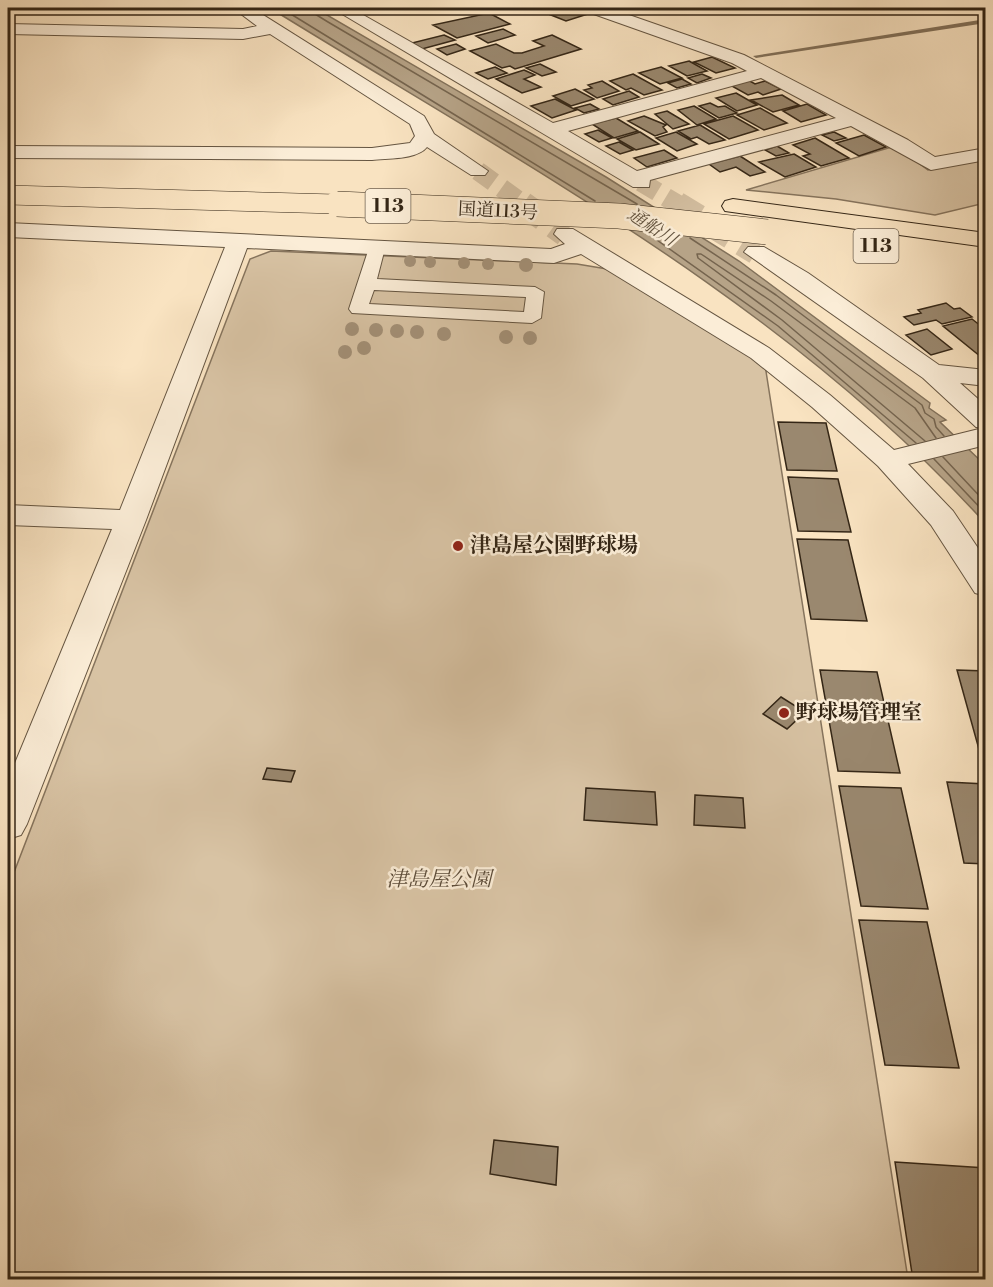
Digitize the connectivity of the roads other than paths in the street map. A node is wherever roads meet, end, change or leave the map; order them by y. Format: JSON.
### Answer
{"nodes":[{"id":1,"x":242,"y":8,"type":"edge"},
{"id":2,"x":340,"y":8,"type":"edge"},
{"id":3,"x":594,"y":8,"type":"edge"},
{"id":4,"x":273,"y":28,"type":"junction"},
{"id":5,"x":8,"y":29,"type":"edge"},
{"id":6,"x":763,"y":72,"type":"junction"},
{"id":7,"x":850,"y":120,"type":"junction"},
{"id":8,"x":553,"y":129,"type":"junction"},
{"id":9,"x":425,"y":137,"type":"junction"},
{"id":10,"x":8,"y":152,"type":"edge"},
{"id":11,"x":986,"y":154,"type":"edge"},
{"id":12,"x":478,"y":171,"type":"tunnel mouth"},
{"id":13,"x":8,"y":179,"type":"edge"},
{"id":14,"x":8,"y":195,"type":"edge"},
{"id":15,"x":8,"y":230,"type":"edge"},
{"id":16,"x":761,"y":242,"type":"junction"},
{"id":17,"x":238,"y":243,"type":"junction"},
{"id":18,"x":377,"y":249,"type":"junction"},
{"id":19,"x":981,"y":251,"type":"edge"},
{"id":20,"x":367,"y":284,"type":"junction"},
{"id":21,"x":932,"y":372,"type":"junction"},
{"id":22,"x":986,"y":378,"type":"edge"},
{"id":23,"x":986,"y":422,"type":"edge"},
{"id":24,"x":986,"y":436,"type":"edge"},
{"id":25,"x":888,"y":460,"type":"junction"},
{"id":26,"x":8,"y":515,"type":"edge"},
{"id":27,"x":131,"y":520,"type":"junction"},
{"id":28,"x":986,"y":585,"type":"edge"},
{"id":29,"x":8,"y":824,"type":"edge"}],
"edges":[{"from":1,"to":4,"type":"street"},
{"from":2,"to":8,"type":"street"},
{"from":3,"to":6,"type":"street"},
{"from":4,"to":5,"type":"street"},
{"from":4,"to":9,"type":"street"},
{"from":6,"to":7,"type":"street"},
{"from":6,"to":8,"type":"street"},
{"from":7,"to":8,"type":"street"},
{"from":7,"to":11,"type":"street"},
{"from":9,"to":10,"type":"street"},
{"from":9,"to":12,"type":"street"},
{"from":13,"to":19,"type":"highway","name":"国道113号","number":"113"},
{"from":14,"to":16,"type":"highway","name":"国道113号","number":"113","bridge":true},
{"from":15,"to":17,"type":"street"},
{"from":16,"to":19,"type":"highway","name":"国道113号","number":"113"},
{"from":16,"to":21,"type":"street"},
{"from":17,"to":18,"type":"street"},
{"from":17,"to":27,"type":"street"},
{"from":18,"to":20,"type":"lane"},
{"from":18,"to":25,"type":"street"},
{"from":20,"to":20,"type":"lane"},
{"from":21,"to":22,"type":"street"},
{"from":21,"to":23,"type":"street"},
{"from":24,"to":25,"type":"street"},
{"from":25,"to":28,"type":"street"},
{"from":26,"to":27,"type":"street"},
{"from":27,"to":29,"type":"street"}]}
